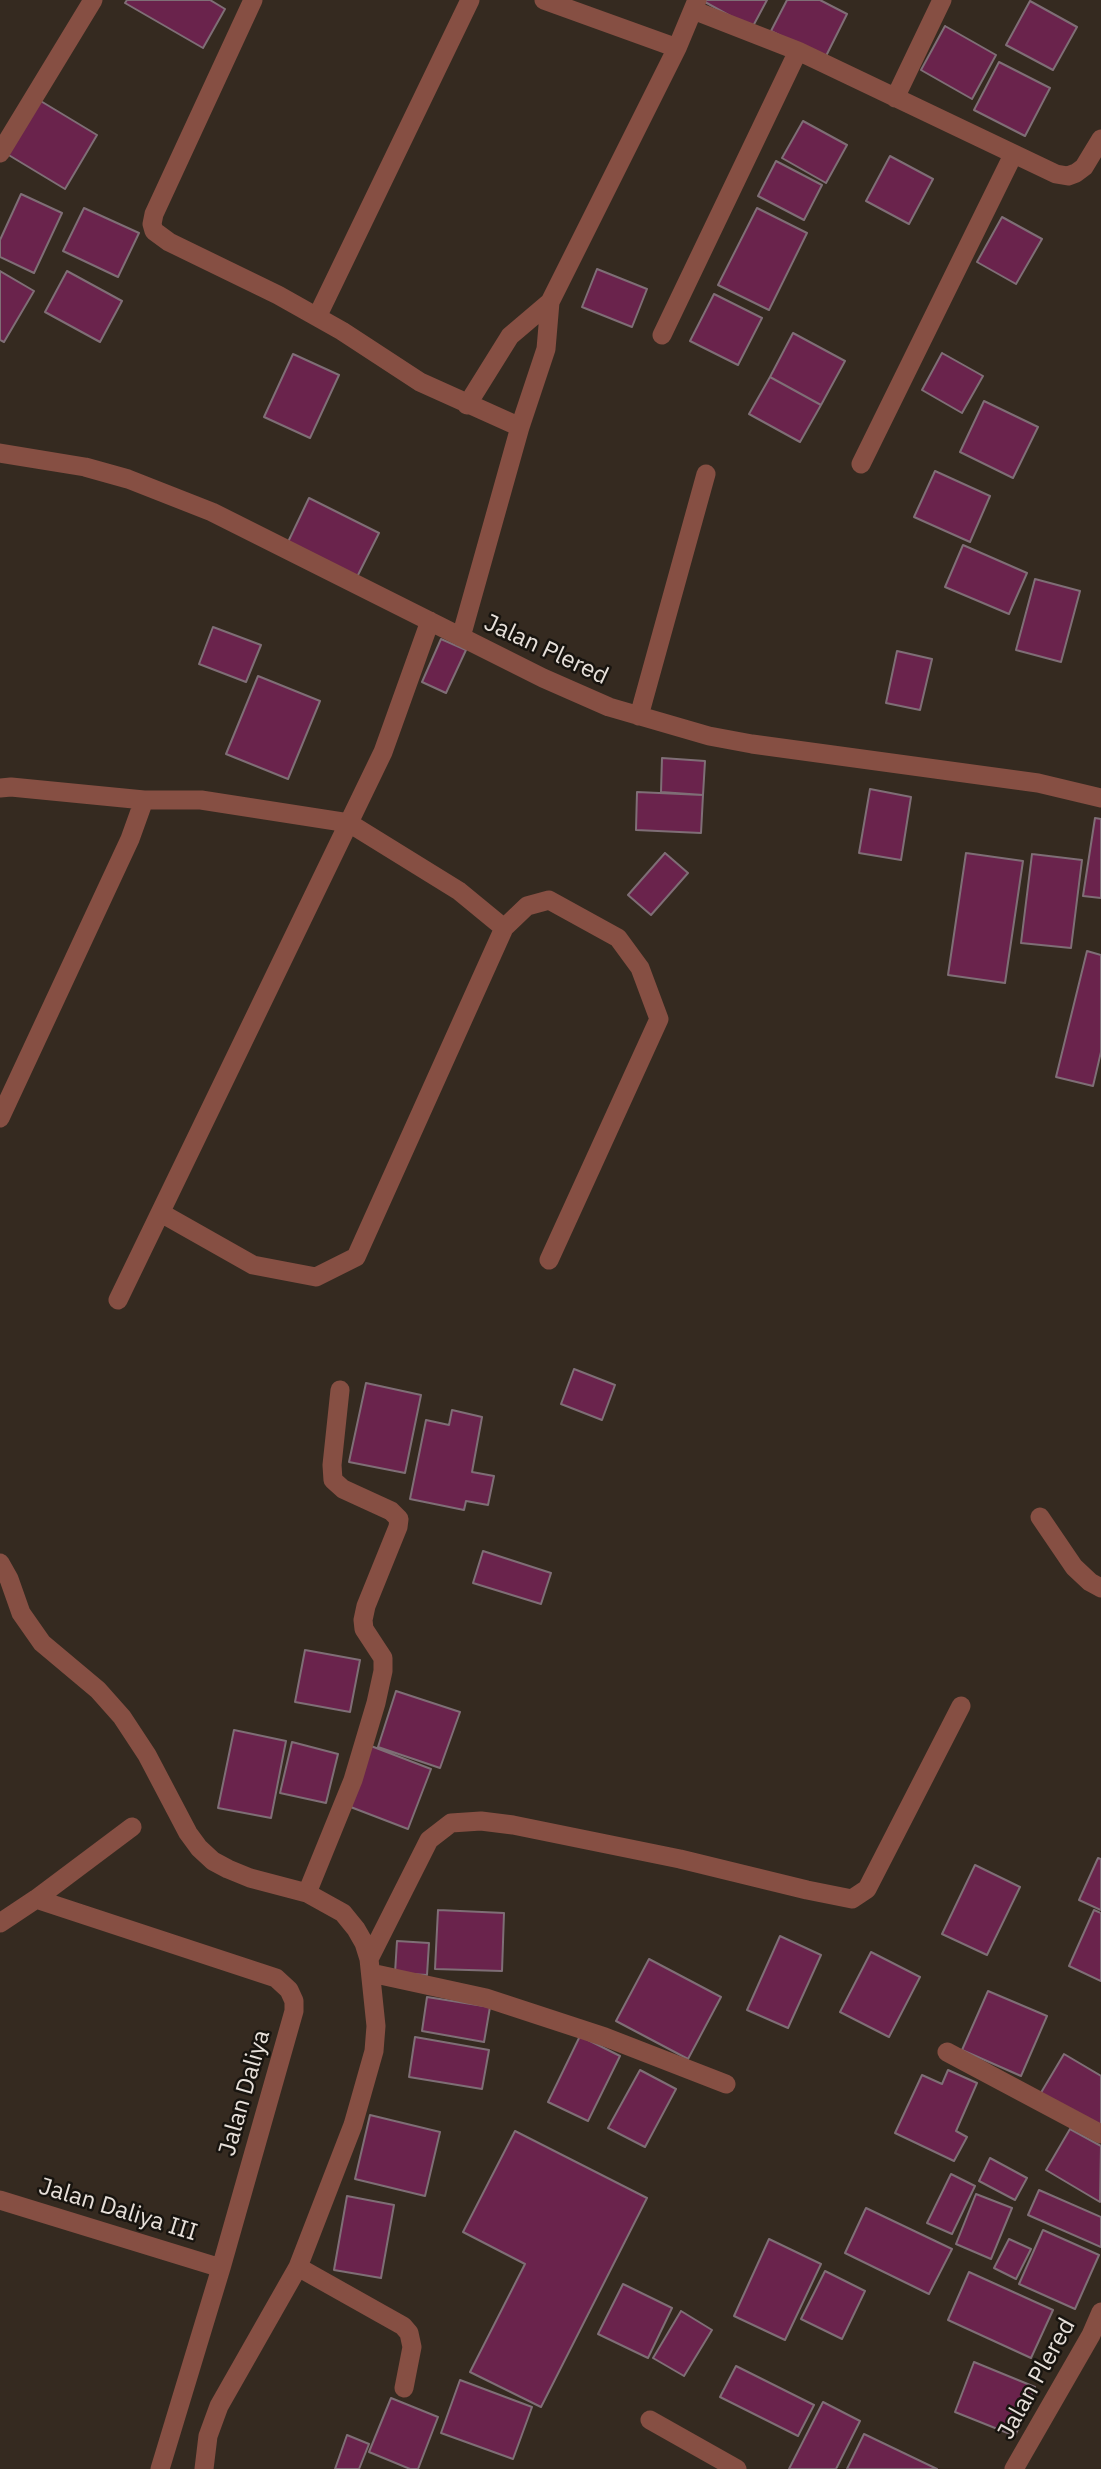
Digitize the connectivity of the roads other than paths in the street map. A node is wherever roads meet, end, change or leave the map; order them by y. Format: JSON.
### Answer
{"nodes":[{"id":1,"x":93,"y":0,"type":"edge"},
{"id":2,"x":253,"y":0,"type":"edge"},
{"id":3,"x":470,"y":0,"type":"edge"},
{"id":4,"x":544,"y":0,"type":"edge"},
{"id":5,"x":942,"y":0,"type":"edge"},
{"id":6,"x":695,"y":5,"type":"edge"},
{"id":7,"x":677,"y":48,"type":"junction"},
{"id":8,"x":798,"y":51,"type":"junction"},
{"id":9,"x":895,"y":98,"type":"junction"},
{"id":10,"x":1101,"y":139,"type":"edge"},
{"id":11,"x":0,"y":153,"type":"edge"},
{"id":12,"x":1013,"y":155,"type":"junction"},
{"id":13,"x":550,"y":302,"type":"junction"},
{"id":14,"x":317,"y":317,"type":"junction"},
{"id":15,"x":662,"y":335,"type":"dead end"},
{"id":16,"x":467,"y":405,"type":"junction"},
{"id":17,"x":520,"y":427,"type":"junction"},
{"id":18,"x":0,"y":453,"type":"edge"},
{"id":19,"x":861,"y":464,"type":"dead end"},
{"id":20,"x":706,"y":474,"type":"dead end"},
{"id":21,"x":430,"y":621,"type":"junction"},
{"id":22,"x":461,"y":637,"type":"junction"},
{"id":23,"x":639,"y":716,"type":"junction"},
{"id":24,"x":0,"y":788,"type":"edge"},
{"id":25,"x":1101,"y":798,"type":"edge"},
{"id":26,"x":144,"y":800,"type":"junction"},
{"id":27,"x":349,"y":823,"type":"junction"},
{"id":28,"x":504,"y":928,"type":"junction"},
{"id":29,"x":0,"y":1118,"type":"edge"},
{"id":30,"x":160,"y":1213,"type":"junction"},
{"id":31,"x":549,"y":1260,"type":"dead end"},
{"id":32,"x":118,"y":1300,"type":"dead end"},
{"id":33,"x":340,"y":1390,"type":"dead end"},
{"id":34,"x":1040,"y":1517,"type":"dead end"},
{"id":35,"x":0,"y":1563,"type":"edge"},
{"id":36,"x":1101,"y":1588,"type":"edge"},
{"id":37,"x":961,"y":1706,"type":"dead end"},
{"id":38,"x":132,"y":1827,"type":"dead end"},
{"id":39,"x":307,"y":1893,"type":"junction"},
{"id":40,"x":36,"y":1899,"type":"junction"},
{"id":41,"x":0,"y":1923,"type":"edge"},
{"id":42,"x":370,"y":1966,"type":"junction"},
{"id":43,"x":947,"y":2052,"type":"dead end"},
{"id":44,"x":726,"y":2084,"type":"dead end"},
{"id":45,"x":1101,"y":2134,"type":"edge"},
{"id":46,"x":0,"y":2200,"type":"edge"},
{"id":47,"x":298,"y":2267,"type":"junction"},
{"id":48,"x":221,"y":2268,"type":"junction"},
{"id":49,"x":1101,"y":2312,"type":"edge"},
{"id":50,"x":404,"y":2388,"type":"dead end"},
{"id":51,"x":650,"y":2420,"type":"dead end"},
{"id":52,"x":160,"y":2469,"type":"edge"},
{"id":53,"x":204,"y":2469,"type":"edge"},
{"id":54,"x":737,"y":2469,"type":"edge"},
{"id":55,"x":1014,"y":2469,"type":"edge"}],
"edges":[{"from":1,"to":11,"type":"street"},
{"from":2,"to":14,"type":"street"},
{"from":3,"to":14,"type":"street"},
{"from":4,"to":7,"type":"street"},
{"from":5,"to":9,"type":"street"},
{"from":6,"to":7,"type":"street"},
{"from":6,"to":8,"type":"street"},
{"from":7,"to":13,"type":"street"},
{"from":8,"to":9,"type":"street"},
{"from":8,"to":15,"type":"street"},
{"from":9,"to":12,"type":"street"},
{"from":10,"to":12,"type":"street"},
{"from":12,"to":19,"type":"street"},
{"from":13,"to":16,"type":"street"},
{"from":13,"to":17,"type":"street"},
{"from":14,"to":16,"type":"street"},
{"from":16,"to":17,"type":"street"},
{"from":17,"to":22,"type":"street"},
{"from":18,"to":21,"type":"street","name":"Jalan Plered"},
{"from":20,"to":23,"type":"street"},
{"from":21,"to":22,"type":"street","name":"Jalan Plered"},
{"from":21,"to":27,"type":"street"},
{"from":22,"to":23,"type":"street","name":"Jalan Plered"},
{"from":23,"to":25,"type":"street","name":"Jalan Plered"},
{"from":24,"to":26,"type":"street"},
{"from":26,"to":27,"type":"street"},
{"from":26,"to":29,"type":"street"},
{"from":27,"to":28,"type":"street"},
{"from":27,"to":30,"type":"street"},
{"from":28,"to":30,"type":"street"},
{"from":28,"to":31,"type":"street"},
{"from":30,"to":32,"type":"street"},
{"from":33,"to":39,"type":"street"},
{"from":34,"to":36,"type":"street"},
{"from":35,"to":39,"type":"street"},
{"from":37,"to":42,"type":"street"},
{"from":38,"to":40,"type":"street"},
{"from":39,"to":42,"type":"street"},
{"from":40,"to":41,"type":"street"},
{"from":40,"to":48,"type":"street","name":"Jalan Daliya"},
{"from":42,"to":44,"type":"street"},
{"from":42,"to":47,"type":"street"},
{"from":43,"to":45,"type":"street"},
{"from":46,"to":48,"type":"street","name":"Jalan Daliya III"},
{"from":47,"to":50,"type":"street"},
{"from":47,"to":53,"type":"street"},
{"from":48,"to":52,"type":"street","name":"Jalan Daliya"},
{"from":49,"to":55,"type":"street","name":"Jalan Plered"},
{"from":51,"to":54,"type":"street"}]}
